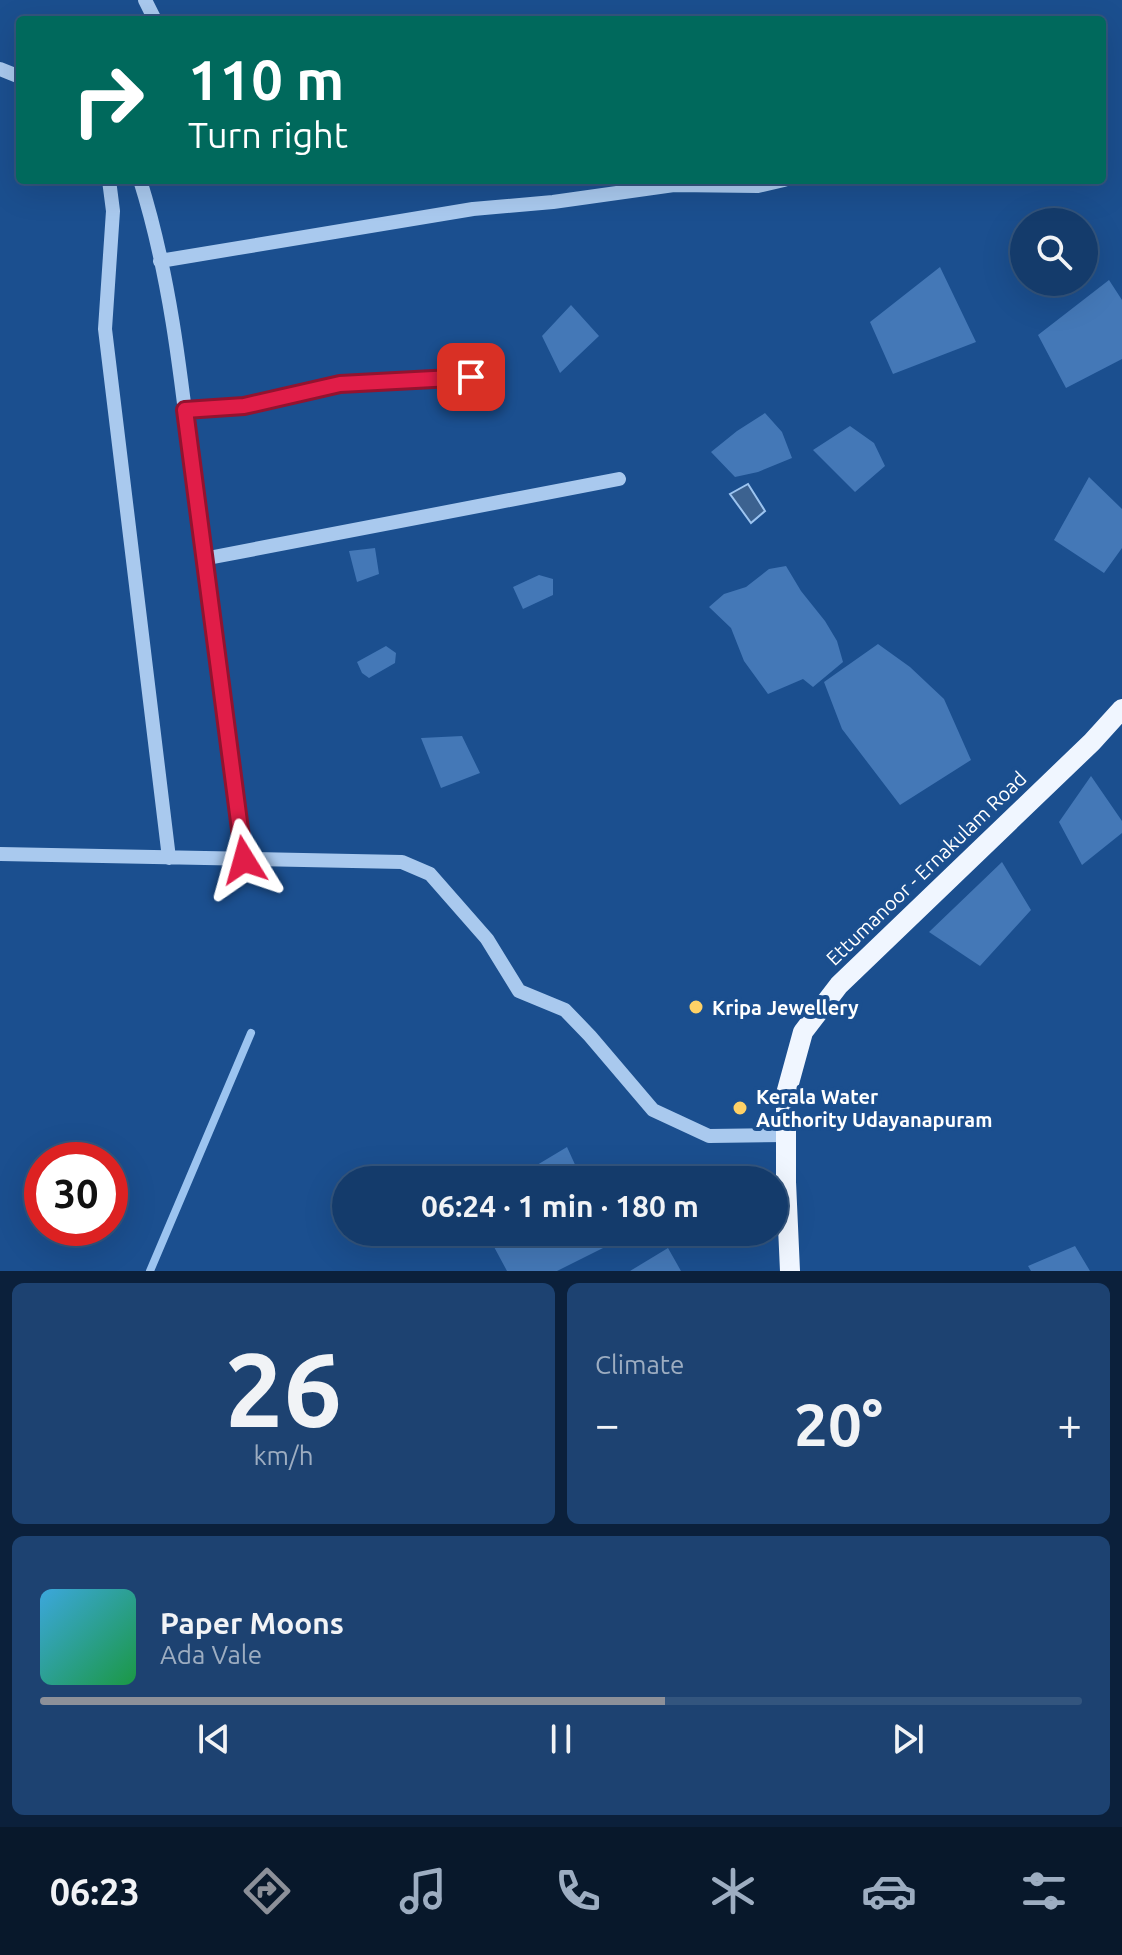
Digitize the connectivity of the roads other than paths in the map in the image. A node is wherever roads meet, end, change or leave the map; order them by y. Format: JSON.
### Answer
{"nodes":[{"id":1,"x":110,"y":184,"type":"edge"},
{"id":2,"x":141,"y":184,"type":"edge"},
{"id":3,"x":767,"y":184,"type":"edge"},
{"id":4,"x":160,"y":261,"type":"junction"},
{"id":5,"x":471,"y":377,"type":"dead end"},
{"id":6,"x":185,"y":410,"type":"junction"},
{"id":7,"x":619,"y":479,"type":"dead end"},
{"id":8,"x":203,"y":559,"type":"junction"},
{"id":9,"x":1122,"y":709,"type":"edge"},
{"id":10,"x":0,"y":854,"type":"edge"},
{"id":11,"x":169,"y":858,"type":"junction"},
{"id":12,"x":244,"y":860,"type":"junction"},
{"id":13,"x":786,"y":1135,"type":"junction"},
{"id":14,"x":790,"y":1271,"type":"edge"}],
"edges":[{"from":1,"to":11,"type":"street"},
{"from":2,"to":4,"type":"street"},
{"from":3,"to":4,"type":"street"},
{"from":4,"to":6,"type":"street"},
{"from":5,"to":6,"type":"street"},
{"from":6,"to":8,"type":"street"},
{"from":7,"to":8,"type":"street"},
{"from":8,"to":12,"type":"street"},
{"from":9,"to":13,"type":"main road","name":"Ettumanoor - Ernakulam Road"},
{"from":10,"to":11,"type":"street"},
{"from":11,"to":12,"type":"street"},
{"from":12,"to":13,"type":"street"},
{"from":13,"to":14,"type":"main road","name":"Ettumanoor - Ernakulam Road"}]}
